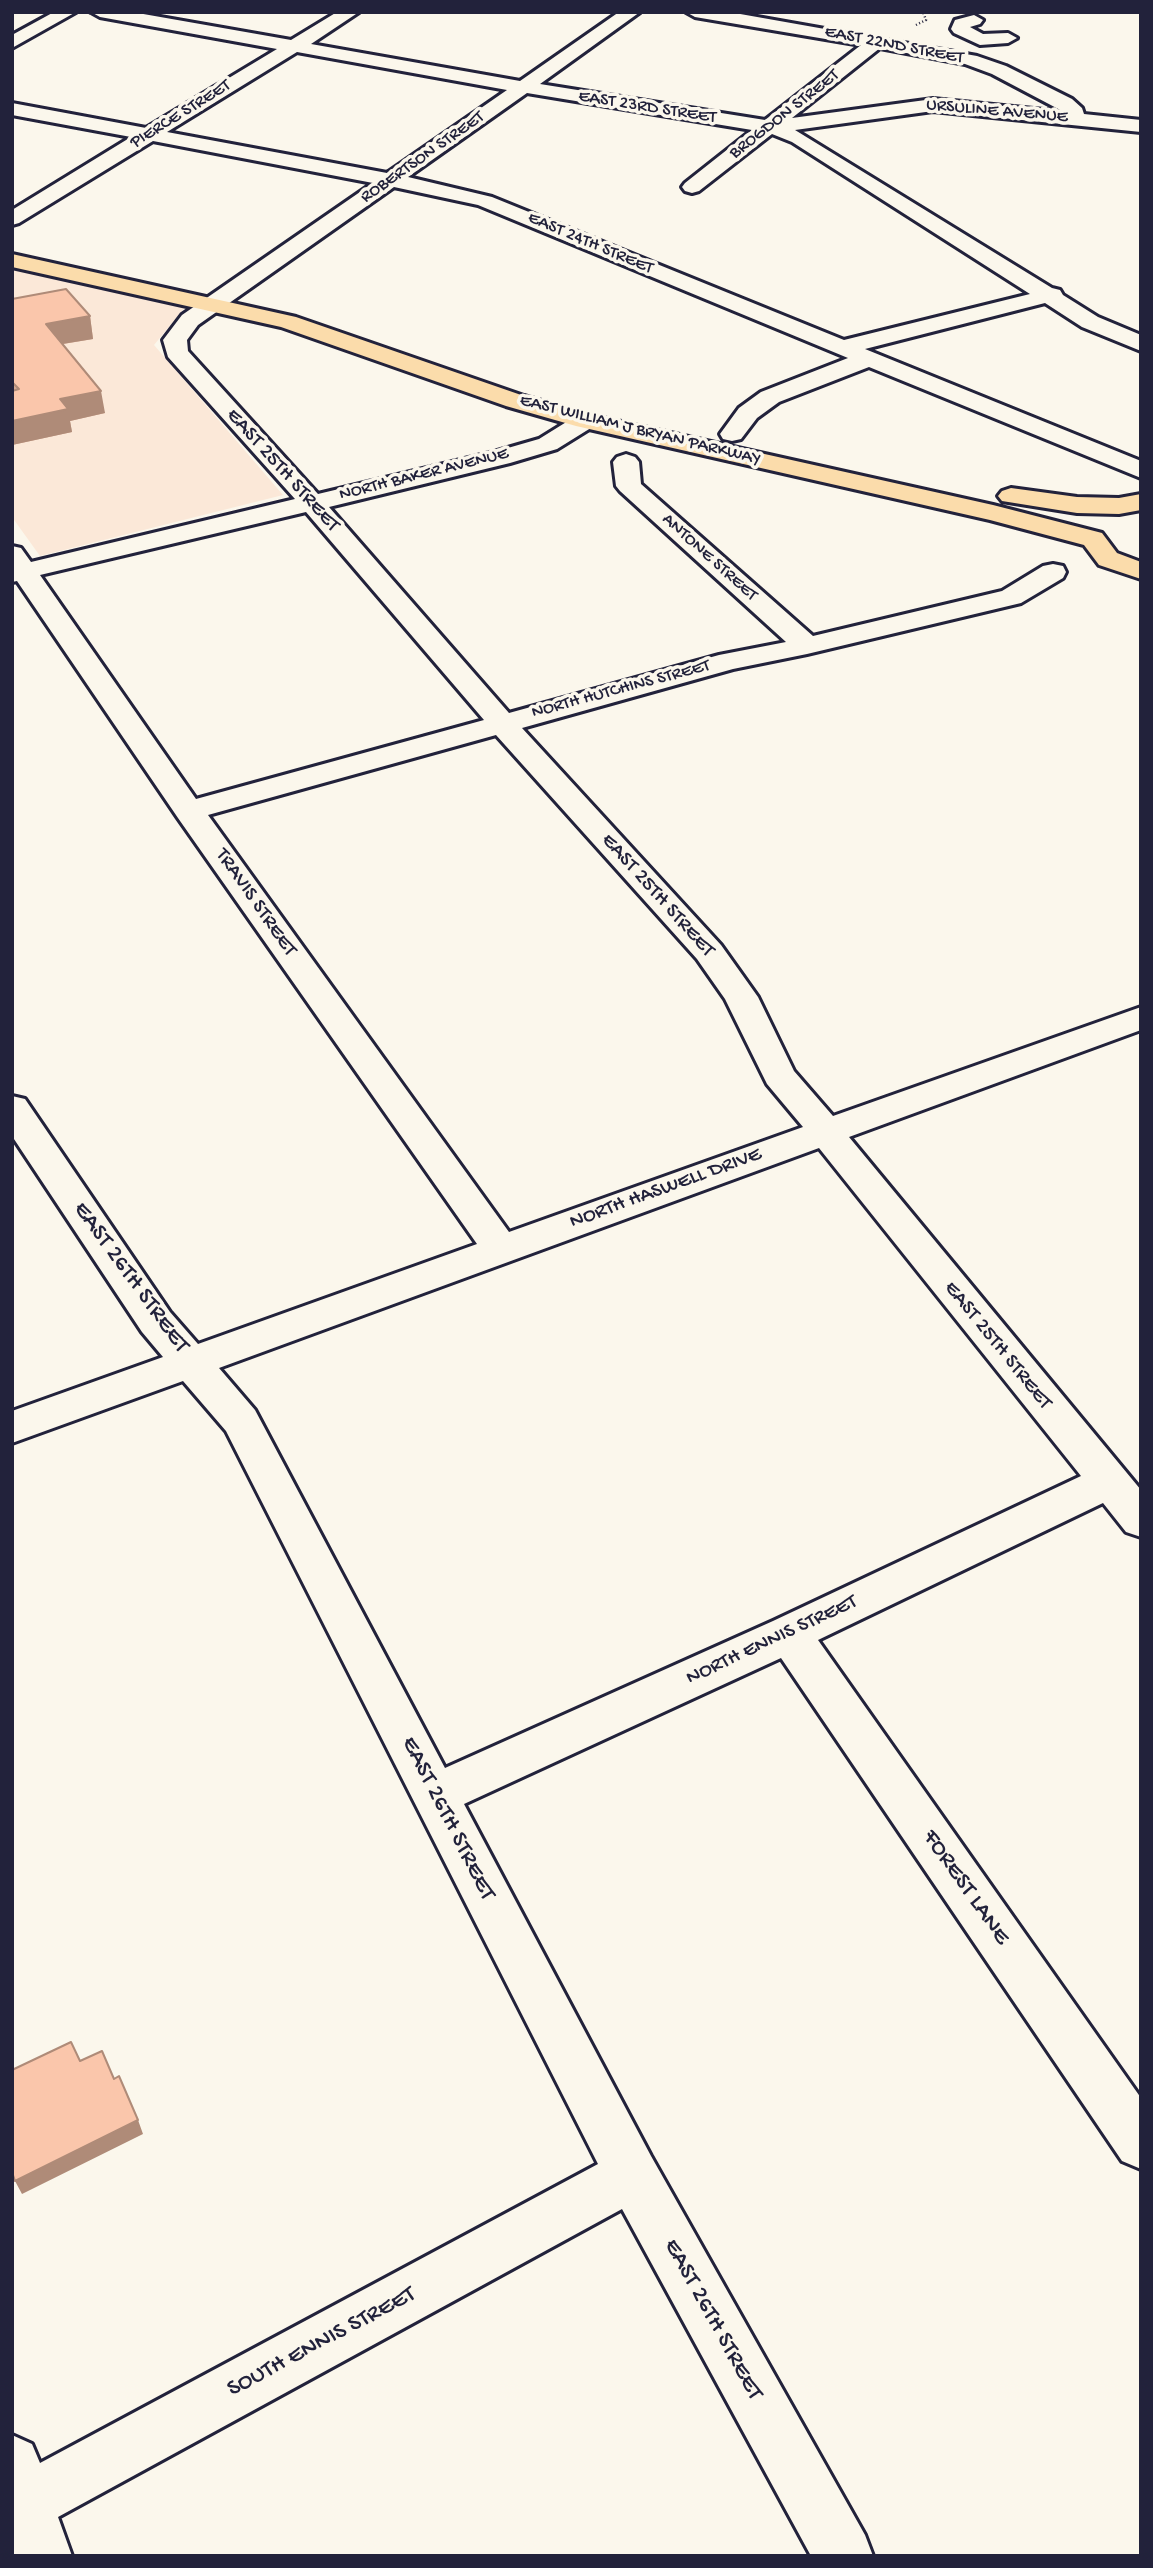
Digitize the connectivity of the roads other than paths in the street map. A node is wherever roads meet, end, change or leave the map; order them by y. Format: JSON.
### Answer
{"nodes":[{"id":1,"x":67,"y":12,"type":"edge"},
{"id":2,"x":100,"y":12,"type":"edge"},
{"id":3,"x":350,"y":12,"type":"edge"},
{"id":4,"x":631,"y":12,"type":"edge"},
{"id":5,"x":695,"y":12,"type":"edge"},
{"id":6,"x":974,"y":20,"type":"dead end"},
{"id":7,"x":1008,"y":38,"type":"dead end"},
{"id":8,"x":877,"y":42,"type":"junction"},
{"id":9,"x":12,"y":43,"type":"edge"},
{"id":10,"x":292,"y":47,"type":"junction"},
{"id":11,"x":522,"y":88,"type":"junction"},
{"id":12,"x":12,"y":108,"type":"edge"},
{"id":13,"x":1074,"y":119,"type":"junction"},
{"id":14,"x":1141,"y":126,"type":"edge"},
{"id":15,"x":771,"y":127,"type":"junction"},
{"id":16,"x":149,"y":135,"type":"junction"},
{"id":17,"x":390,"y":182,"type":"junction"},
{"id":18,"x":692,"y":187,"type":"dead end"},
{"id":19,"x":12,"y":219,"type":"edge"},
{"id":20,"x":12,"y":243,"type":"edge"},
{"id":21,"x":12,"y":260,"type":"edge"},
{"id":22,"x":1052,"y":295,"type":"junction"},
{"id":23,"x":224,"y":297,"type":"junction"},
{"id":24,"x":1141,"y":344,"type":"edge"},
{"id":25,"x":840,"y":348,"type":"junction"},
{"id":26,"x":867,"y":359,"type":"junction"},
{"id":27,"x":584,"y":421,"type":"junction"},
{"id":28,"x":732,"y":434,"type":"junction"},
{"id":29,"x":626,"y":462,"type":"dead end"},
{"id":30,"x":1141,"y":470,"type":"edge"},
{"id":31,"x":312,"y":503,"type":"junction"},
{"id":32,"x":1130,"y":504,"type":"edge"},
{"id":33,"x":1093,"y":539,"type":"junction"},
{"id":34,"x":16,"y":566,"type":"edge"},
{"id":35,"x":1141,"y":571,"type":"edge"},
{"id":36,"x":1053,"y":572,"type":"dead end"},
{"id":37,"x":807,"y":646,"type":"junction"},
{"id":38,"x":501,"y":722,"type":"junction"},
{"id":39,"x":189,"y":811,"type":"junction"},
{"id":40,"x":1141,"y":1018,"type":"edge"},
{"id":41,"x":12,"y":1108,"type":"edge"},
{"id":42,"x":827,"y":1131,"type":"junction"},
{"id":43,"x":501,"y":1250,"type":"junction"},
{"id":44,"x":192,"y":1363,"type":"junction"},
{"id":45,"x":12,"y":1427,"type":"edge"},
{"id":46,"x":1108,"y":1482,"type":"junction"},
{"id":47,"x":1141,"y":1520,"type":"edge"},
{"id":48,"x":789,"y":1634,"type":"junction"},
{"id":49,"x":435,"y":1795,"type":"junction"},
{"id":50,"x":1141,"y":2143,"type":"edge"},
{"id":51,"x":632,"y":2175,"type":"junction"},
{"id":52,"x":23,"y":2508,"type":"edge"},
{"id":53,"x":844,"y":2556,"type":"edge"}],
"edges":[{"from":1,"to":9,"type":"street"},
{"from":2,"to":10,"type":"street","name":"EAST 23RD STREET"},
{"from":3,"to":10,"type":"street","name":"PIERCE STREET"},
{"from":4,"to":11,"type":"street","name":"ROBERTSON STREET"},
{"from":5,"to":8,"type":"street","name":"EAST 22ND STREET"},
{"from":6,"to":7,"type":"street"},
{"from":8,"to":13,"type":"street","name":"EAST 22ND STREET"},
{"from":8,"to":15,"type":"street","name":"BROGDON STREET"},
{"from":10,"to":11,"type":"street","name":"EAST 23RD STREET"},
{"from":10,"to":16,"type":"street","name":"PIERCE STREET"},
{"from":11,"to":15,"type":"street","name":"EAST 23RD STREET"},
{"from":11,"to":17,"type":"street","name":"ROBERTSON STREET"},
{"from":12,"to":16,"type":"street","name":"EAST 24TH STREET"},
{"from":13,"to":14,"type":"street","name":"URSULINE AVENUE"},
{"from":13,"to":15,"type":"street","name":"URSULINE AVENUE"},
{"from":15,"to":18,"type":"street","name":"BROGDON STREET"},
{"from":15,"to":22,"type":"street","name":"EAST 23RD STREET"},
{"from":16,"to":17,"type":"street","name":"EAST 24TH STREET"},
{"from":16,"to":19,"type":"street","name":"PIERCE STREET"},
{"from":17,"to":23,"type":"street","name":"ROBERTSON STREET"},
{"from":17,"to":25,"type":"street","name":"EAST 24TH STREET"},
{"from":20,"to":23,"type":"main road","name":"EAST WILLIAM J BRYAN PARKWAY"},
{"from":21,"to":23,"type":"main road","name":"EAST WILLIAM J BRYAN PARKWAY"},
{"from":22,"to":24,"type":"street","name":"EAST 23RD STREET"},
{"from":22,"to":25,"type":"street"},
{"from":23,"to":27,"type":"main road","name":"EAST WILLIAM J BRYAN PARKWAY"},
{"from":23,"to":28,"type":"main road","name":"EAST WILLIAM J BRYAN PARKWAY"},
{"from":23,"to":31,"type":"street","name":"EAST 25TH STREET"},
{"from":25,"to":26,"type":"street","name":"EAST 24TH STREET"},
{"from":26,"to":28,"type":"street"},
{"from":26,"to":30,"type":"street","name":"EAST 24TH STREET"},
{"from":27,"to":31,"type":"street","name":"NORTH BAKER AVENUE"},
{"from":27,"to":33,"type":"main road","name":"EAST WILLIAM J BRYAN PARKWAY"},
{"from":28,"to":32,"type":"main road","name":"EAST WILLIAM J BRYAN PARKWAY"},
{"from":29,"to":37,"type":"street","name":"ANTONE STREET"},
{"from":31,"to":34,"type":"street","name":"NORTH BAKER AVENUE"},
{"from":31,"to":38,"type":"street","name":"EAST 25TH STREET"},
{"from":32,"to":33,"type":"main road"},
{"from":33,"to":35,"type":"main road","name":"EAST WILLIAM J BRYAN PARKWAY"},
{"from":34,"to":39,"type":"street","name":"TRAVIS STREET"},
{"from":36,"to":37,"type":"street","name":"NORTH HUTCHINS STREET"},
{"from":37,"to":38,"type":"street","name":"NORTH HUTCHINS STREET"},
{"from":38,"to":39,"type":"street","name":"NORTH HUTCHINS STREET"},
{"from":38,"to":42,"type":"street","name":"EAST 25TH STREET"},
{"from":39,"to":43,"type":"street","name":"TRAVIS STREET"},
{"from":40,"to":42,"type":"street","name":"NORTH HASWELL DRIVE"},
{"from":41,"to":44,"type":"street","name":"EAST 26TH STREET"},
{"from":42,"to":43,"type":"street","name":"NORTH HASWELL DRIVE"},
{"from":42,"to":46,"type":"street","name":"EAST 25TH STREET"},
{"from":43,"to":44,"type":"street","name":"NORTH HASWELL DRIVE"},
{"from":44,"to":45,"type":"street","name":"NORTH HASWELL DRIVE"},
{"from":44,"to":49,"type":"street","name":"EAST 26TH STREET"},
{"from":46,"to":47,"type":"street","name":"EAST 25TH STREET"},
{"from":46,"to":48,"type":"street","name":"NORTH ENNIS STREET"},
{"from":48,"to":49,"type":"street","name":"NORTH ENNIS STREET"},
{"from":48,"to":50,"type":"street","name":"FOREST LANE"},
{"from":49,"to":51,"type":"street","name":"EAST 26TH STREET"},
{"from":51,"to":52,"type":"street","name":"SOUTH ENNIS STREET"},
{"from":51,"to":53,"type":"street","name":"EAST 26TH STREET"}]}
